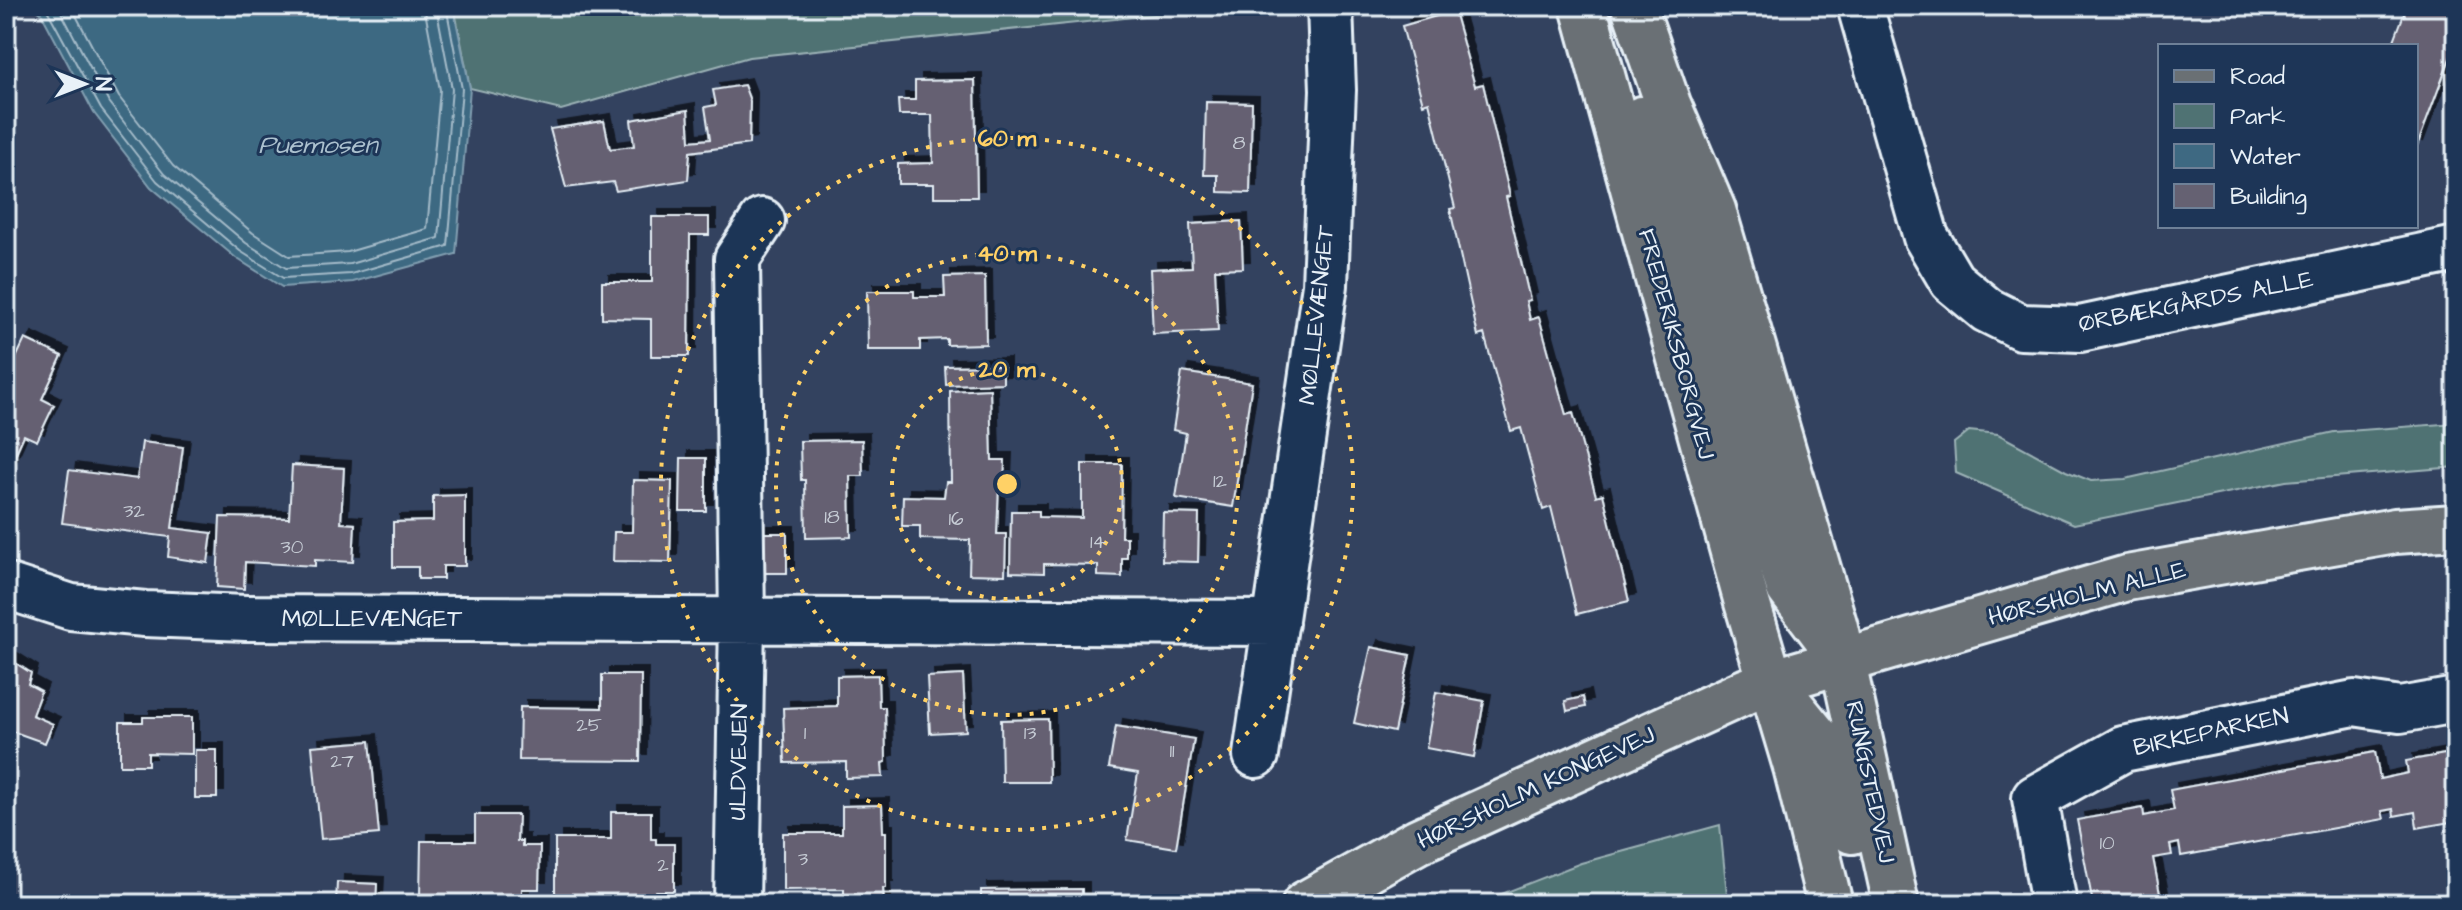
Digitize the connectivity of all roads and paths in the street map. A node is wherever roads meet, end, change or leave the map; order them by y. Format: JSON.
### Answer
{"nodes":[{"id":1,"x":1330,"y":6,"type":"edge"},
{"id":2,"x":1583,"y":6,"type":"edge"},
{"id":3,"x":1634,"y":6,"type":"edge"},
{"id":4,"x":1860,"y":6,"type":"edge"},
{"id":5,"x":1596,"y":51,"type":"junction"},
{"id":6,"x":762,"y":221,"type":"dead end"},
{"id":7,"x":2456,"y":249,"type":"edge"},
{"id":8,"x":2456,"y":527,"type":"edge"},
{"id":9,"x":6,"y":586,"type":"edge"},
{"id":10,"x":742,"y":620,"type":"junction"},
{"id":11,"x":1276,"y":623,"type":"junction"},
{"id":12,"x":1843,"y":660,"type":"junction"},
{"id":13,"x":1771,"y":682,"type":"junction"},
{"id":14,"x":2456,"y":700,"type":"edge"},
{"id":15,"x":1256,"y":755,"type":"dead end"},
{"id":16,"x":737,"y":904,"type":"edge"},
{"id":17,"x":1305,"y":904,"type":"edge"},
{"id":18,"x":1830,"y":904,"type":"edge"},
{"id":19,"x":1868,"y":904,"type":"edge"},
{"id":20,"x":1896,"y":904,"type":"edge"},
{"id":21,"x":2054,"y":904,"type":"edge"}],
"edges":[{"from":1,"to":11,"type":"street","name":"MØLLEVÆNGET"},
{"from":2,"to":5,"type":"main road","name":"FREDERIKSBORGVEJ"},
{"from":3,"to":12,"type":"main road"},
{"from":4,"to":7,"type":"street","name":"ØRBÆKGÅRDS ALLE"},
{"from":5,"to":12,"type":"main road"},
{"from":5,"to":13,"type":"main road","name":"FREDERIKSBORGVEJ"},
{"from":6,"to":10,"type":"street"},
{"from":8,"to":12,"type":"main road","name":"HØRSHOLM ALLE"},
{"from":9,"to":10,"type":"street","name":"MØLLEVÆNGET"},
{"from":10,"to":11,"type":"street","name":"MØLLEVÆNGET"},
{"from":10,"to":16,"type":"street","name":"ULDVEJEN"},
{"from":11,"to":15,"type":"street","name":"MØLLEVÆNGET"},
{"from":12,"to":13,"type":"main road","name":"HØRSHOLM ALLE"},
{"from":12,"to":20,"type":"main road","name":"RUNGSTEDVEJ"},
{"from":13,"to":17,"type":"main road","name":"HØRSHOLM KONGEVEJ"},
{"from":13,"to":18,"type":"main road"},
{"from":13,"to":19,"type":"main road"},
{"from":14,"to":21,"type":"street","name":"BIRKEPARKEN"}]}
